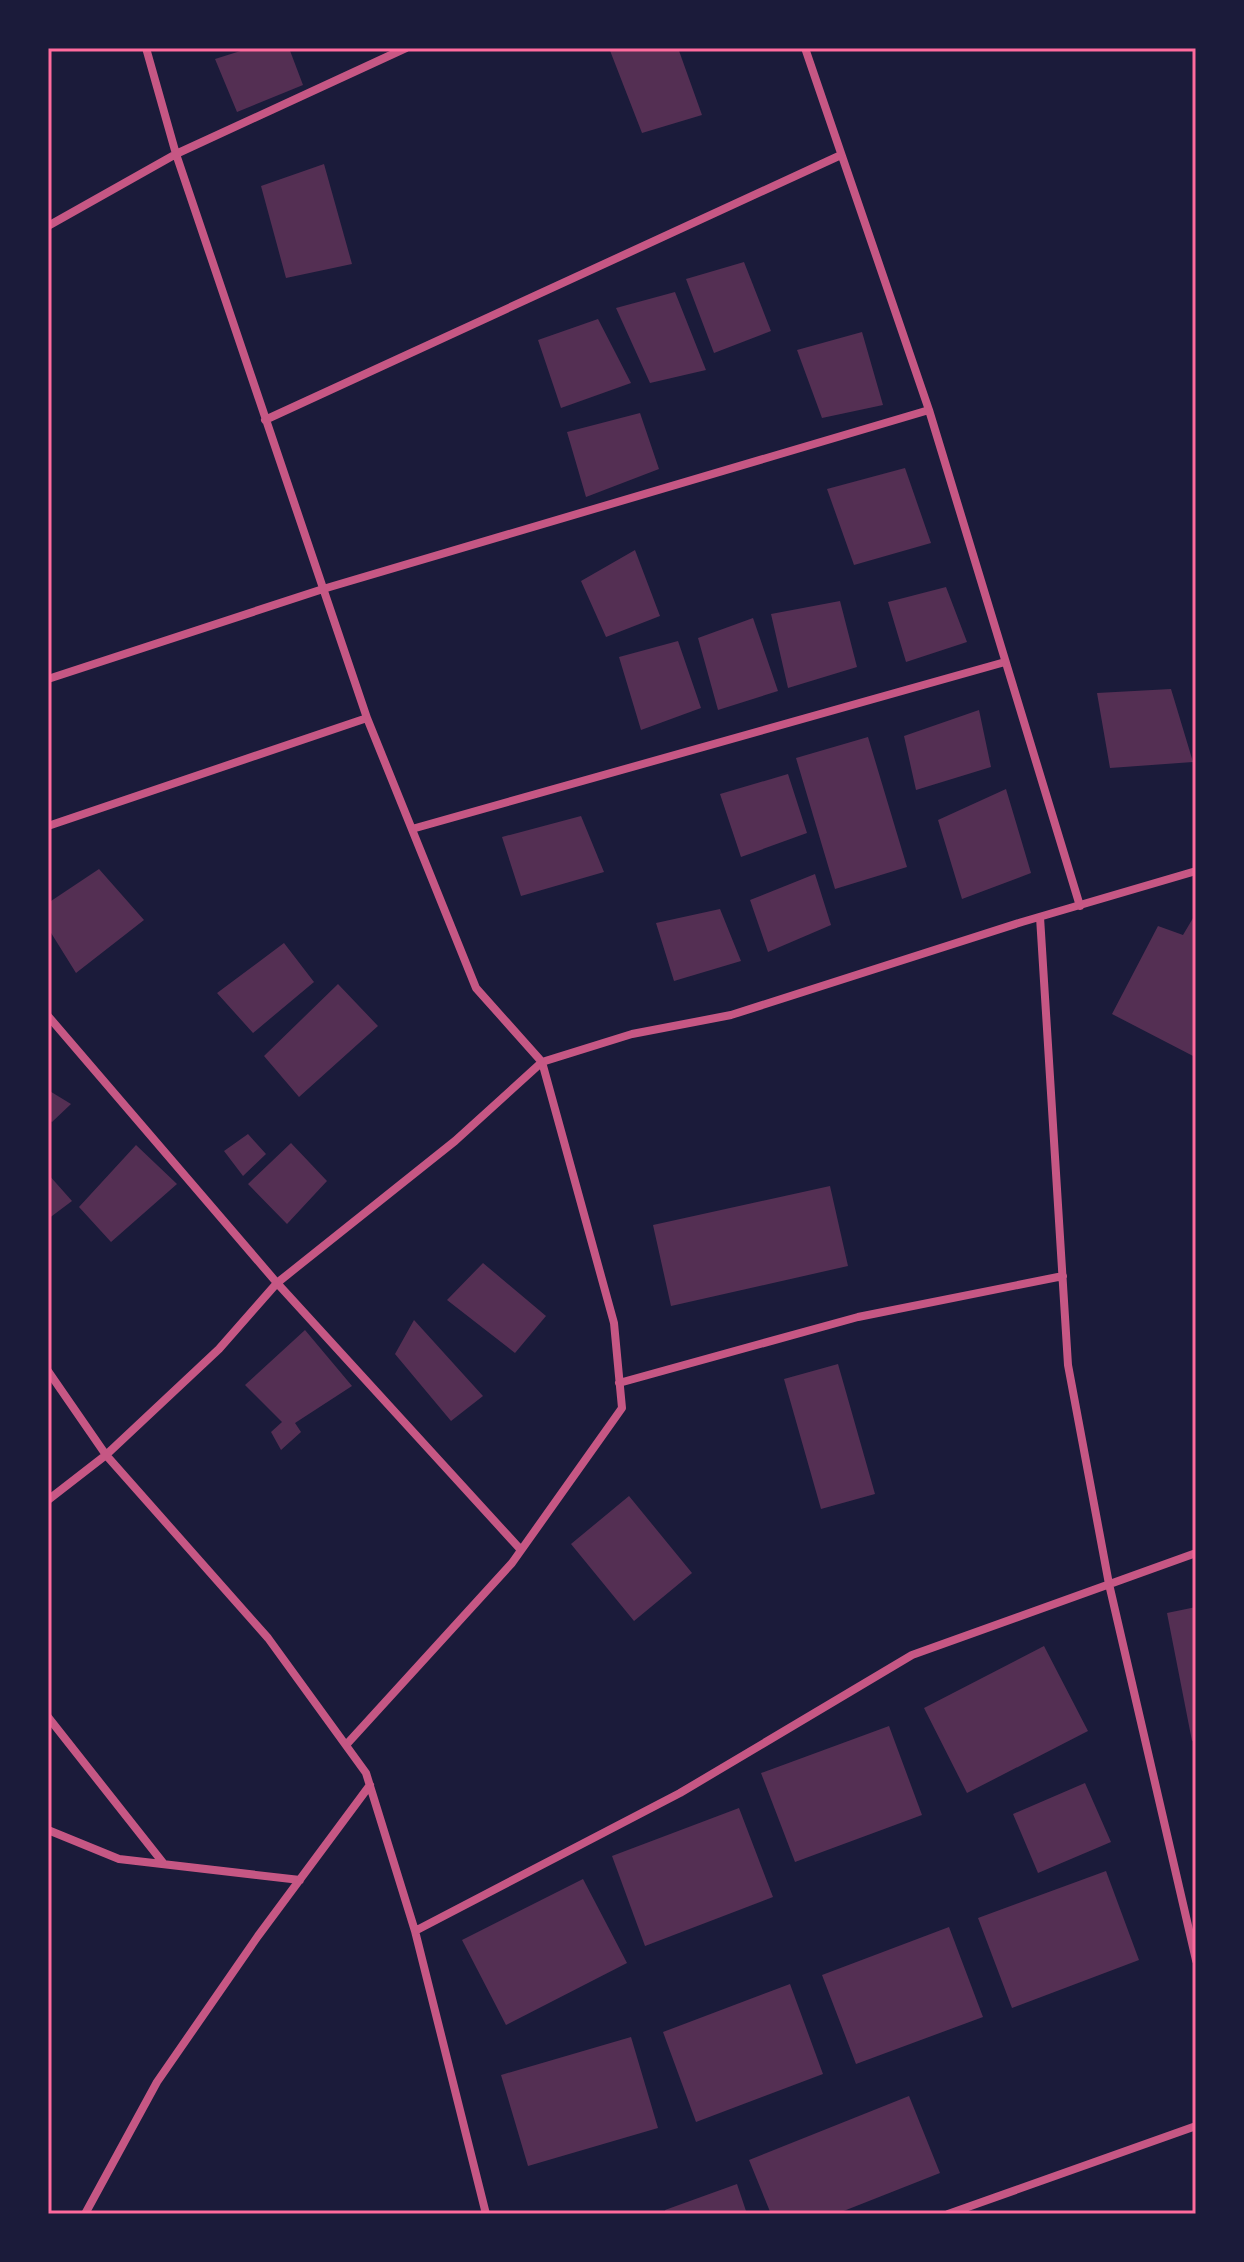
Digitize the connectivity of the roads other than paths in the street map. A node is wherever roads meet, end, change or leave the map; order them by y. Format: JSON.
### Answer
{"nodes":[{"id":1,"x":146,"y":48,"type":"edge"},
{"id":2,"x":406,"y":48,"type":"edge"},
{"id":3,"x":805,"y":48,"type":"edge"},
{"id":4,"x":176,"y":154,"type":"junction"},
{"id":5,"x":841,"y":155,"type":"junction"},
{"id":6,"x":48,"y":226,"type":"edge"},
{"id":7,"x":929,"y":410,"type":"junction"},
{"id":8,"x":265,"y":420,"type":"junction"},
{"id":9,"x":323,"y":589,"type":"junction"},
{"id":10,"x":1005,"y":662,"type":"junction"},
{"id":11,"x":48,"y":679,"type":"edge"},
{"id":12,"x":367,"y":718,"type":"junction"},
{"id":13,"x":48,"y":826,"type":"edge"},
{"id":14,"x":412,"y":829,"type":"junction"},
{"id":15,"x":1196,"y":871,"type":"edge"},
{"id":16,"x":1080,"y":906,"type":"junction"},
{"id":17,"x":1040,"y":917,"type":"junction"},
{"id":18,"x":48,"y":1016,"type":"edge"},
{"id":19,"x":542,"y":1062,"type":"junction"},
{"id":20,"x":1063,"y":1276,"type":"junction"},
{"id":21,"x":277,"y":1283,"type":"junction"},
{"id":22,"x":48,"y":1371,"type":"edge"},
{"id":23,"x":619,"y":1383,"type":"junction"},
{"id":24,"x":106,"y":1455,"type":"junction"},
{"id":25,"x":48,"y":1500,"type":"edge"},
{"id":26,"x":521,"y":1550,"type":"junction"},
{"id":27,"x":1196,"y":1553,"type":"edge"},
{"id":28,"x":1109,"y":1584,"type":"junction"},
{"id":29,"x":48,"y":1717,"type":"edge"},
{"id":30,"x":346,"y":1745,"type":"junction"},
{"id":31,"x":370,"y":1785,"type":"junction"},
{"id":32,"x":48,"y":1830,"type":"edge"},
{"id":33,"x":164,"y":1864,"type":"junction"},
{"id":34,"x":300,"y":1880,"type":"junction"},
{"id":35,"x":415,"y":1931,"type":"junction"},
{"id":36,"x":1196,"y":1960,"type":"edge"},
{"id":37,"x":1196,"y":2126,"type":"edge"},
{"id":38,"x":85,"y":2214,"type":"edge"},
{"id":39,"x":486,"y":2214,"type":"edge"},
{"id":40,"x":948,"y":2214,"type":"edge"}],
"edges":[{"from":1,"to":4,"type":"street"},
{"from":2,"to":4,"type":"street"},
{"from":3,"to":5,"type":"street"},
{"from":4,"to":6,"type":"street"},
{"from":4,"to":8,"type":"street"},
{"from":5,"to":7,"type":"street"},
{"from":5,"to":8,"type":"street"},
{"from":7,"to":9,"type":"street"},
{"from":7,"to":10,"type":"street"},
{"from":8,"to":9,"type":"street"},
{"from":9,"to":11,"type":"street"},
{"from":9,"to":12,"type":"street"},
{"from":10,"to":14,"type":"street"},
{"from":10,"to":16,"type":"street"},
{"from":12,"to":13,"type":"street"},
{"from":12,"to":14,"type":"street"},
{"from":14,"to":19,"type":"street"},
{"from":15,"to":16,"type":"street"},
{"from":16,"to":17,"type":"street"},
{"from":17,"to":19,"type":"street"},
{"from":17,"to":20,"type":"street"},
{"from":18,"to":21,"type":"street"},
{"from":19,"to":21,"type":"street"},
{"from":19,"to":23,"type":"street"},
{"from":20,"to":23,"type":"street"},
{"from":20,"to":28,"type":"street"},
{"from":21,"to":24,"type":"street"},
{"from":21,"to":26,"type":"street"},
{"from":22,"to":24,"type":"street"},
{"from":23,"to":26,"type":"street"},
{"from":24,"to":25,"type":"street"},
{"from":24,"to":30,"type":"street"},
{"from":26,"to":30,"type":"street"},
{"from":27,"to":28,"type":"street"},
{"from":28,"to":35,"type":"street"},
{"from":28,"to":36,"type":"street"},
{"from":29,"to":33,"type":"street"},
{"from":30,"to":31,"type":"street"},
{"from":31,"to":34,"type":"street"},
{"from":31,"to":35,"type":"street"},
{"from":32,"to":33,"type":"street"},
{"from":33,"to":34,"type":"street"},
{"from":34,"to":38,"type":"street"},
{"from":35,"to":39,"type":"street"},
{"from":37,"to":40,"type":"street"}]}
